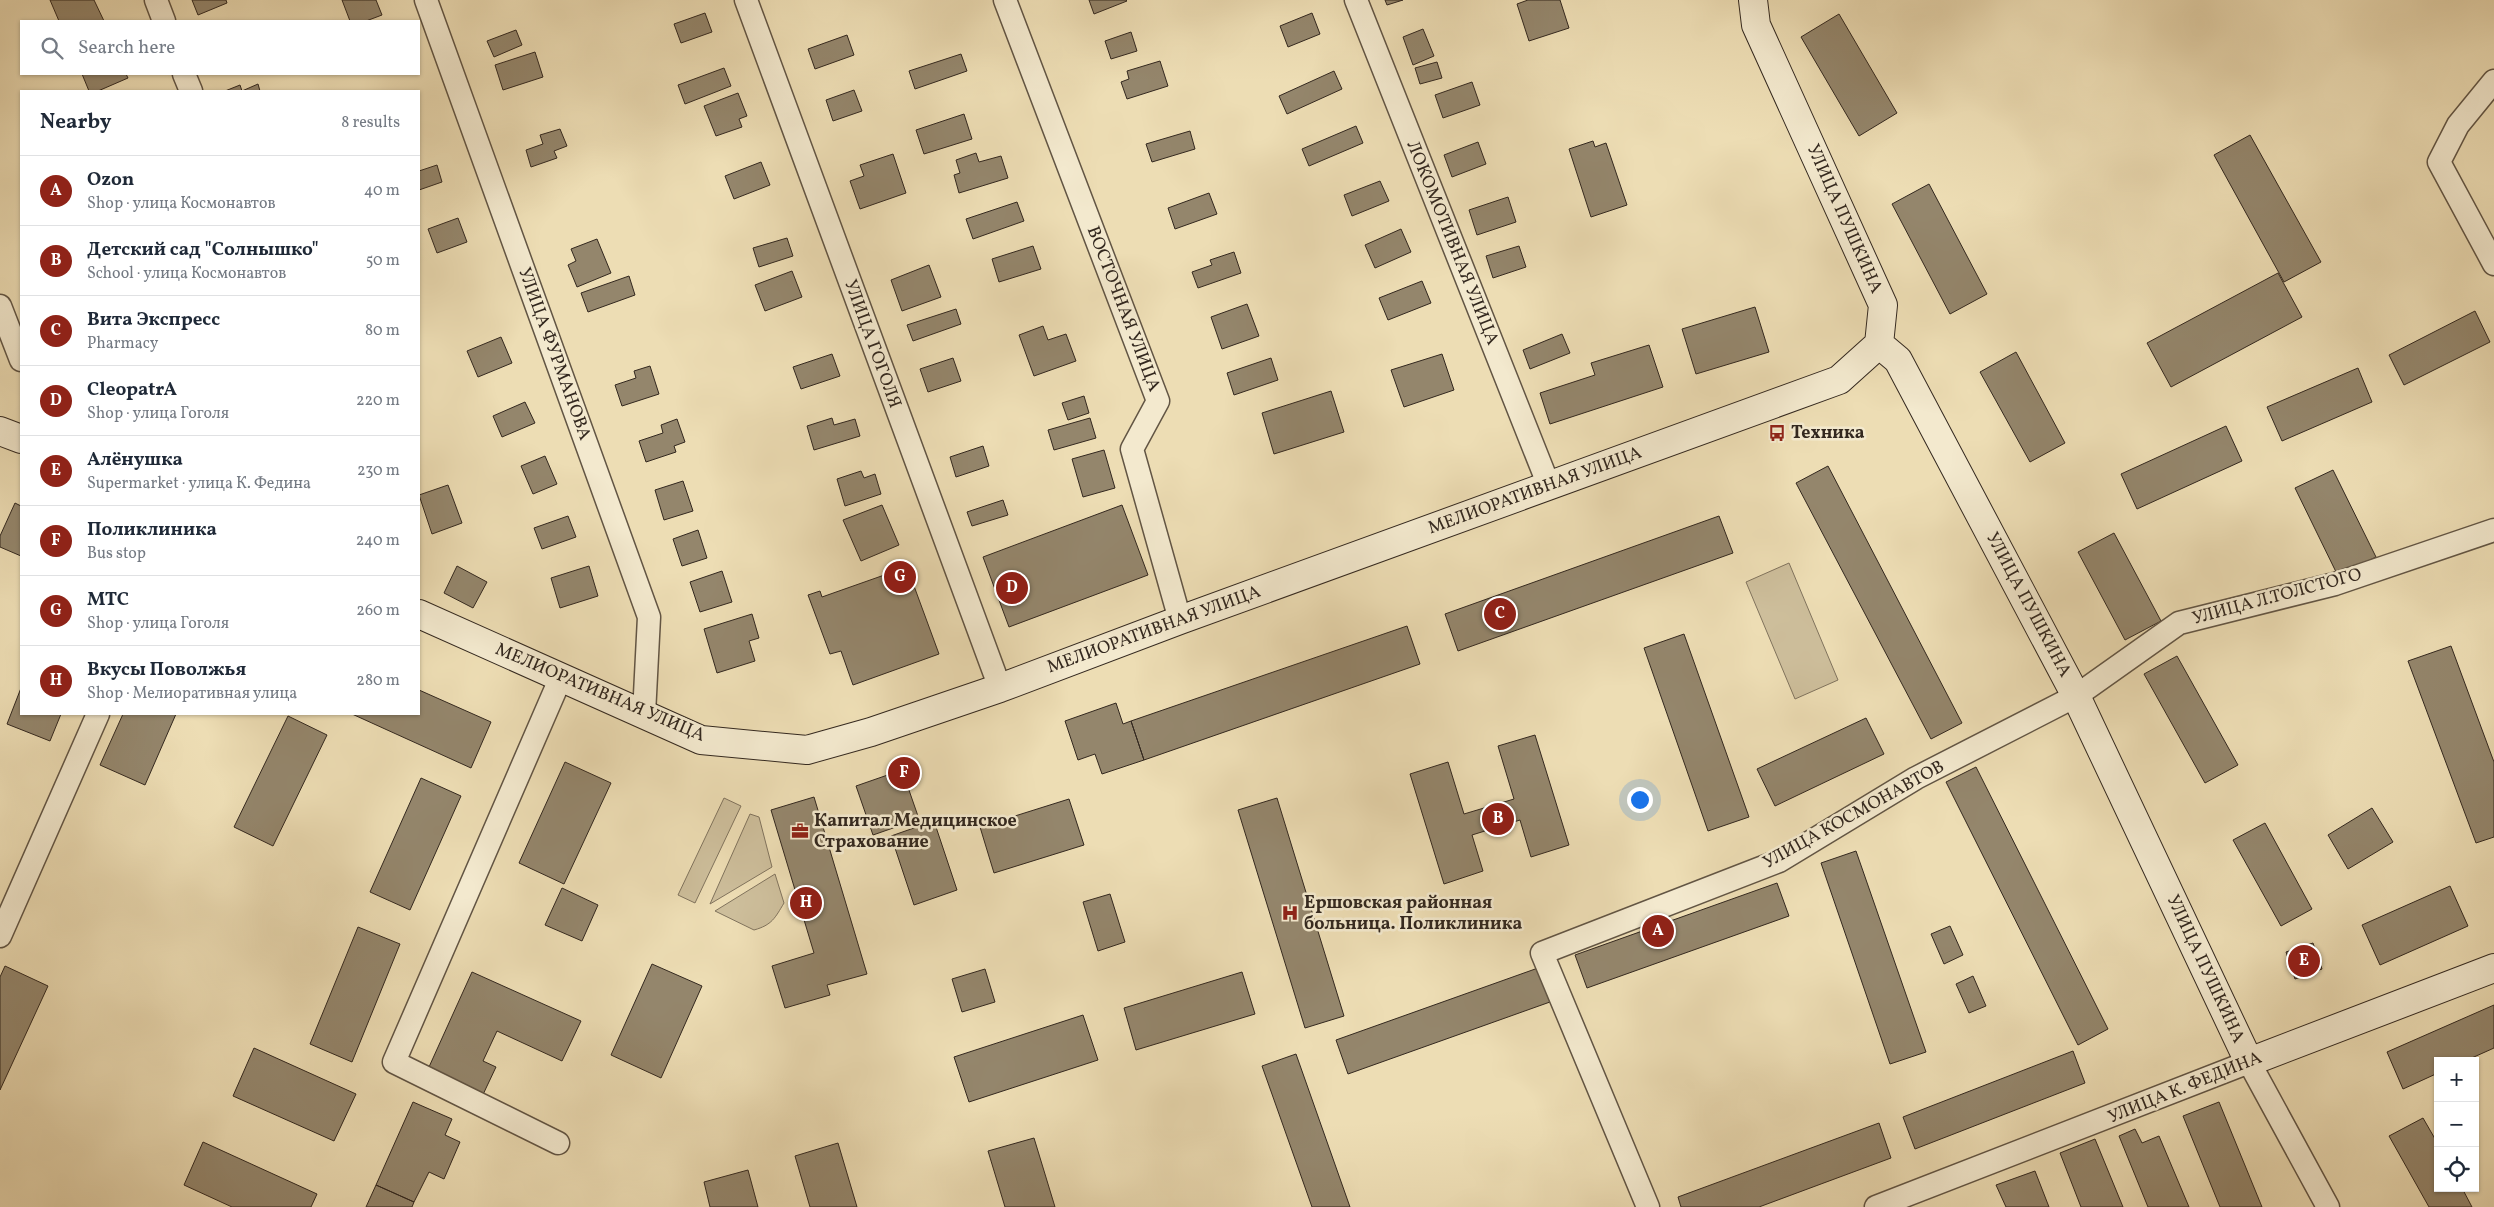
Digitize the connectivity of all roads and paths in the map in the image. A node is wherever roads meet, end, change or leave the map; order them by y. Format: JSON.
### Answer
{"nodes":[{"id":1,"x":156,"y":0,"type":"edge"},
{"id":2,"x":426,"y":0,"type":"edge"},
{"id":3,"x":746,"y":0,"type":"edge"},
{"id":4,"x":1005,"y":0,"type":"edge"},
{"id":5,"x":1356,"y":0,"type":"edge"},
{"id":6,"x":1753,"y":0,"type":"edge"},
{"id":7,"x":164,"y":20,"type":"edge"},
{"id":8,"x":184,"y":75,"type":"edge"},
{"id":9,"x":2494,"y":81,"type":"edge"},
{"id":10,"x":191,"y":90,"type":"edge"},
{"id":11,"x":2494,"y":264,"type":"edge"},
{"id":12,"x":0,"y":306,"type":"edge"},
{"id":13,"x":1879,"y":344,"type":"junction"},
{"id":14,"x":20,"y":357,"type":"edge"},
{"id":15,"x":0,"y":430,"type":"edge"},
{"id":16,"x":20,"y":439,"type":"edge"},
{"id":17,"x":1549,"y":486,"type":"junction"},
{"id":18,"x":2494,"y":530,"type":"edge"},
{"id":19,"x":420,"y":614,"type":"edge"},
{"id":20,"x":1180,"y":620,"type":"junction"},
{"id":21,"x":562,"y":678,"type":"junction"},
{"id":22,"x":1000,"y":688,"type":"junction"},
{"id":23,"x":2076,"y":696,"type":"junction"},
{"id":24,"x":644,"y":714,"type":"junction"},
{"id":25,"x":98,"y":715,"type":"edge"},
{"id":26,"x":0,"y":936,"type":"edge"},
{"id":27,"x":2494,"y":968,"type":"edge"},
{"id":28,"x":2249,"y":1062,"type":"junction"},
{"id":29,"x":558,"y":1143,"type":"dead end"},
{"id":30,"x":1648,"y":1207,"type":"edge"},
{"id":31,"x":1876,"y":1207,"type":"edge"},
{"id":32,"x":2328,"y":1207,"type":"edge"}],
"edges":[{"from":1,"to":7,"type":"street"},
{"from":2,"to":24,"type":"street","name":"УЛИЦА ФУРМАНОВА"},
{"from":3,"to":22,"type":"street","name":"УЛИЦА ГОГОЛЯ"},
{"from":4,"to":20,"type":"street","name":"ВОСТОЧНАЯ УЛИЦА"},
{"from":5,"to":17,"type":"street","name":"ЛОКОМОТИВНАЯ УЛИЦА"},
{"from":6,"to":13,"type":"main road","name":"УЛИЦА ПУШКИНА"},
{"from":8,"to":10,"type":"street"},
{"from":9,"to":11,"type":"street"},
{"from":12,"to":14,"type":"street"},
{"from":13,"to":17,"type":"main road","name":"МЕЛИОРАТИВНАЯ УЛИЦА"},
{"from":13,"to":23,"type":"main road","name":"УЛИЦА ПУШКИНА"},
{"from":15,"to":16,"type":"main road"},
{"from":17,"to":20,"type":"main road","name":"МЕЛИОРАТИВНАЯ УЛИЦА"},
{"from":18,"to":23,"type":"street","name":"УЛИЦА Л.ТОЛСТОГО"},
{"from":19,"to":21,"type":"main road","name":"МЕЛИОРАТИВНАЯ УЛИЦА"},
{"from":20,"to":22,"type":"main road","name":"МЕЛИОРАТИВНАЯ УЛИЦА"},
{"from":21,"to":24,"type":"main road","name":"МЕЛИОРАТИВНАЯ УЛИЦА"},
{"from":21,"to":29,"type":"street"},
{"from":22,"to":24,"type":"main road","name":"МЕЛИОРАТИВНАЯ УЛИЦА"},
{"from":23,"to":28,"type":"main road","name":"УЛИЦА ПУШКИНА"},
{"from":23,"to":30,"type":"street","name":"УЛИЦА КОСМОНАВТОВ"},
{"from":25,"to":26,"type":"street"},
{"from":27,"to":28,"type":"main road","name":"УЛИЦА К. ФЕДИНА"},
{"from":28,"to":31,"type":"street","name":"УЛИЦА К. ФЕДИНА"},
{"from":28,"to":32,"type":"street","name":"УЛИЦА ПУШКИНА"}]}
